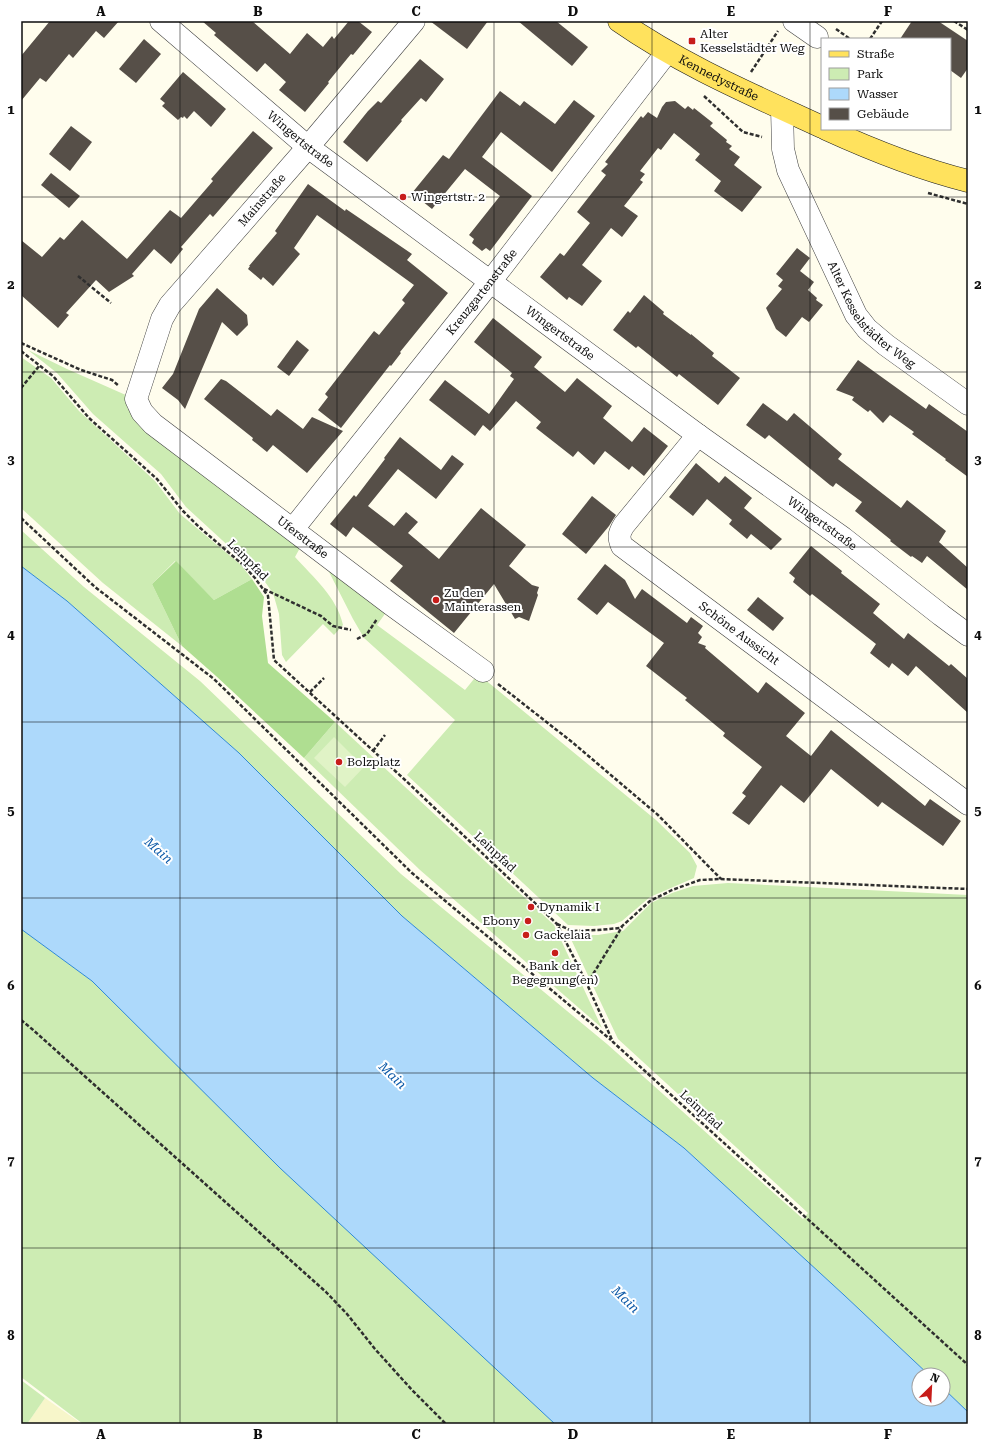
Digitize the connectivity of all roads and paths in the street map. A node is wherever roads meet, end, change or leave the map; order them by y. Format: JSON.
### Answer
{"nodes":[{"id":1,"x":161,"y":21,"type":"edge"},
{"id":2,"x":414,"y":21,"type":"edge"},
{"id":3,"x":619,"y":21,"type":"edge"},
{"id":4,"x":882,"y":21,"type":"edge"},
{"id":5,"x":954,"y":21,"type":"edge"},
{"id":6,"x":786,"y":26,"type":"edge"},
{"id":7,"x":968,"y":30,"type":"edge"},
{"id":8,"x":817,"y":36,"type":"dead end"},
{"id":9,"x":871,"y":38,"type":"edge"},
{"id":10,"x":667,"y":52,"type":"junction"},
{"id":11,"x":740,"y":89,"type":"junction"},
{"id":12,"x":782,"y":109,"type":"junction"},
{"id":13,"x":821,"y":127,"type":"edge"},
{"id":14,"x":828,"y":130,"type":"edge"},
{"id":15,"x":308,"y":147,"type":"junction"},
{"id":16,"x":968,"y":181,"type":"edge"},
{"id":17,"x":78,"y":276,"type":"dead end"},
{"id":18,"x":490,"y":282,"type":"junction"},
{"id":19,"x":111,"y":303,"type":"dead end"},
{"id":20,"x":21,"y":343,"type":"edge"},
{"id":21,"x":21,"y":351,"type":"edge"},
{"id":22,"x":40,"y":366,"type":"junction"},
{"id":23,"x":112,"y":380,"type":"dead end"},
{"id":24,"x":21,"y":388,"type":"edge"},
{"id":25,"x":137,"y":393,"type":"joint"},
{"id":26,"x":968,"y":404,"type":"edge"},
{"id":27,"x":698,"y":435,"type":"junction"},
{"id":28,"x":21,"y":518,"type":"edge"},
{"id":29,"x":293,"y":529,"type":"junction"},
{"id":30,"x":264,"y":589,"type":"junction"},
{"id":31,"x":968,"y":614,"type":"edge"},
{"id":32,"x":941,"y":615,"type":"junction"},
{"id":33,"x":351,"y":630,"type":"dead end"},
{"id":34,"x":366,"y":634,"type":"dead end"},
{"id":35,"x":968,"y":634,"type":"edge"},
{"id":36,"x":357,"y":639,"type":"dead end"},
{"id":37,"x":483,"y":672,"type":"joint"},
{"id":38,"x":324,"y":678,"type":"dead end"},
{"id":39,"x":310,"y":692,"type":"junction"},
{"id":40,"x":385,"y":735,"type":"dead end"},
{"id":41,"x":373,"y":751,"type":"junction"},
{"id":42,"x":968,"y":804,"type":"edge"},
{"id":43,"x":721,"y":879,"type":"junction"},
{"id":44,"x":968,"y":889,"type":"edge"},
{"id":45,"x":557,"y":924,"type":"junction"},
{"id":46,"x":623,"y":925,"type":"junction"},
{"id":47,"x":587,"y":984,"type":"junction"},
{"id":48,"x":21,"y":1020,"type":"edge"},
{"id":49,"x":613,"y":1042,"type":"junction"},
{"id":50,"x":968,"y":1365,"type":"edge"},
{"id":51,"x":446,"y":1424,"type":"edge"}],
"edges":[{"from":1,"to":15,"type":"street","name":"Wingertstraße"},
{"from":2,"to":15,"type":"street","name":"Mainstraße"},
{"from":3,"to":10,"type":"main road","name":"Kennedystraße"},
{"from":4,"to":9,"type":"path"},
{"from":5,"to":7,"type":"path"},
{"from":6,"to":8,"type":"street"},
{"from":6,"to":11,"type":"path"},
{"from":10,"to":11,"type":"main road","name":"Kennedystraße"},
{"from":10,"to":18,"type":"street","name":"Kreuzgartenstraße"},
{"from":11,"to":12,"type":"main road","name":"Kennedystraße"},
{"from":12,"to":13,"type":"main road","name":"Kennedystraße"},
{"from":12,"to":26,"type":"street","name":"Alter Kesselstädter Weg"},
{"from":14,"to":16,"type":"main road"},
{"from":15,"to":18,"type":"street","name":"Wingertstraße"},
{"from":15,"to":25,"type":"street","name":"Mainstraße"},
{"from":17,"to":19,"type":"path"},
{"from":18,"to":27,"type":"street","name":"Wingertstraße"},
{"from":18,"to":29,"type":"street","name":"Kreuzgartenstraße"},
{"from":20,"to":23,"type":"path"},
{"from":21,"to":22,"type":"path","name":"Leinpfad"},
{"from":22,"to":24,"type":"path"},
{"from":22,"to":30,"type":"path","name":"Leinpfad"},
{"from":25,"to":29,"type":"street","name":"Uferstraße"},
{"from":27,"to":32,"type":"street","name":"Wingertstraße"},
{"from":27,"to":42,"type":"street","name":"Schöne Aussicht"},
{"from":28,"to":49,"type":"path"},
{"from":29,"to":37,"type":"street","name":"Uferstraße"},
{"from":30,"to":33,"type":"path"},
{"from":30,"to":39,"type":"path","name":"Leinpfad"},
{"from":31,"to":32,"type":"street"},
{"from":32,"to":35,"type":"street","name":"Wingertstraße"},
{"from":34,"to":36,"type":"path"},
{"from":37,"to":43,"type":"path"},
{"from":38,"to":39,"type":"path"},
{"from":39,"to":41,"type":"path","name":"Leinpfad"},
{"from":40,"to":41,"type":"path"},
{"from":41,"to":45,"type":"path","name":"Leinpfad"},
{"from":43,"to":44,"type":"path"},
{"from":43,"to":46,"type":"path"},
{"from":45,"to":46,"type":"path"},
{"from":45,"to":47,"type":"path","name":"Leinpfad"},
{"from":46,"to":47,"type":"path"},
{"from":47,"to":49,"type":"path","name":"Leinpfad"},
{"from":48,"to":51,"type":"path"},
{"from":49,"to":50,"type":"path","name":"Leinpfad"}]}
